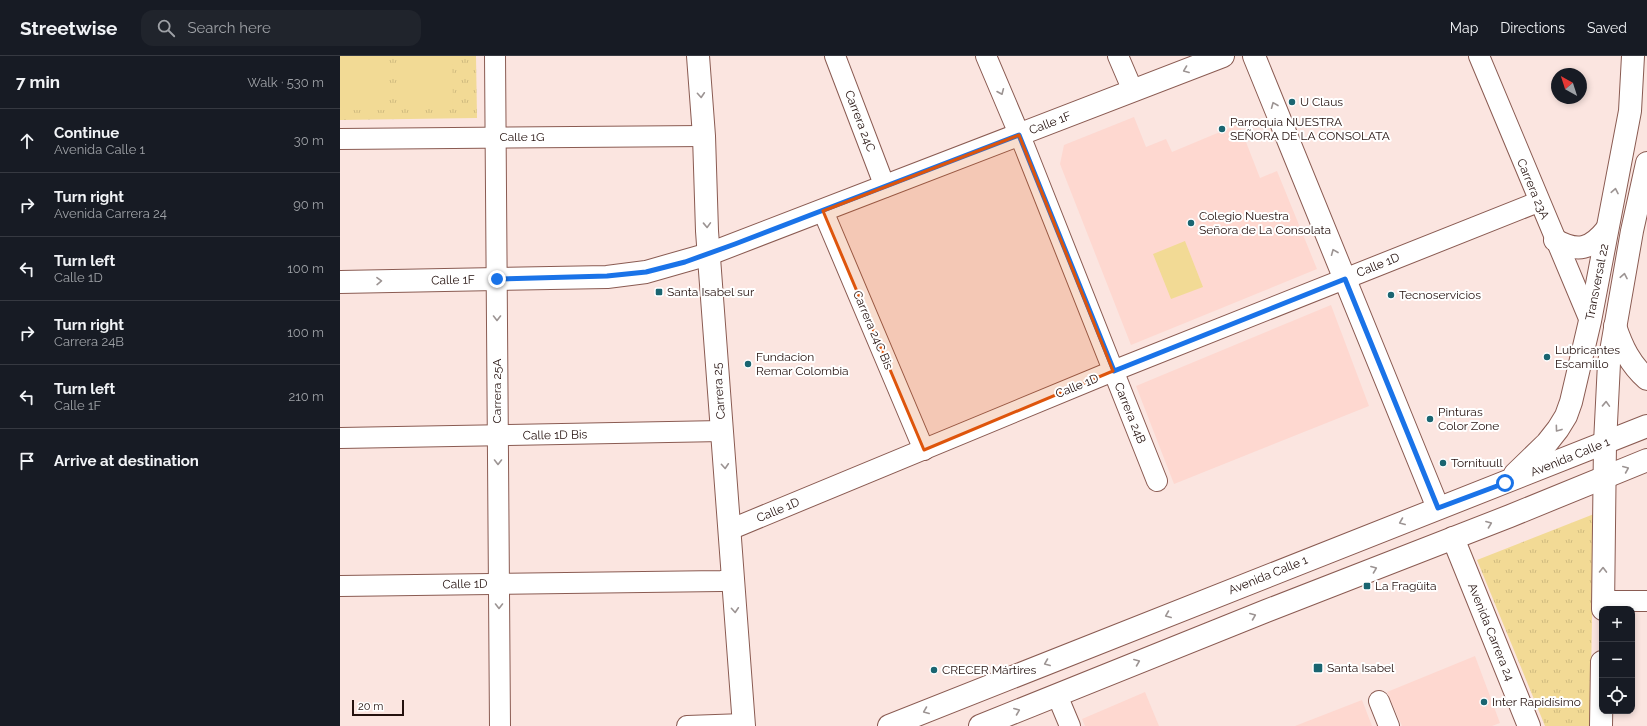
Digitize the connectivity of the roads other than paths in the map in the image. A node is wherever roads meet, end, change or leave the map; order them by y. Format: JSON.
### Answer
{"nodes":[{"id":1,"x":495,"y":56,"type":"edge"},
{"id":2,"x":698,"y":56,"type":"edge"},
{"id":3,"x":835,"y":56,"type":"edge"},
{"id":4,"x":986,"y":56,"type":"edge"},
{"id":5,"x":1118,"y":56,"type":"edge"},
{"id":6,"x":1222,"y":56,"type":"edge"},
{"id":7,"x":1254,"y":56,"type":"edge"},
{"id":8,"x":1479,"y":56,"type":"edge"},
{"id":9,"x":1633,"y":56,"type":"edge"},
{"id":10,"x":1133,"y":91,"type":"junction"},
{"id":11,"x":1019,"y":135,"type":"junction"},
{"id":12,"x":704,"y":136,"type":"junction"},
{"id":13,"x":496,"y":137,"type":"junction"},
{"id":14,"x":340,"y":138,"type":"edge"},
{"id":15,"x":1647,"y":163,"type":"edge"},
{"id":16,"x":885,"y":187,"type":"junction"},
{"id":17,"x":1538,"y":202,"type":"junction"},
{"id":18,"x":823,"y":211,"type":"junction"},
{"id":19,"x":1607,"y":230,"type":"junction"},
{"id":20,"x":1632,"y":231,"type":"junction"},
{"id":21,"x":1555,"y":240,"type":"junction"},
{"id":22,"x":709,"y":254,"type":"junction"},
{"id":23,"x":497,"y":279,"type":"junction"},
{"id":24,"x":1345,"y":279,"type":"junction"},
{"id":25,"x":340,"y":282,"type":"edge"},
{"id":26,"x":1590,"y":321,"type":"junction"},
{"id":27,"x":1614,"y":326,"type":"junction"},
{"id":28,"x":1114,"y":371,"type":"junction"},
{"id":29,"x":1647,"y":379,"type":"edge"},
{"id":30,"x":1647,"y":426,"type":"edge"},
{"id":31,"x":722,"y":431,"type":"junction"},
{"id":32,"x":498,"y":435,"type":"junction"},
{"id":33,"x":340,"y":438,"type":"edge"},
{"id":34,"x":1605,"y":443,"type":"junction"},
{"id":35,"x":924,"y":450,"type":"junction"},
{"id":36,"x":1647,"y":460,"type":"edge"},
{"id":37,"x":1605,"y":478,"type":"junction"},
{"id":38,"x":1157,"y":480,"type":"dead end"},
{"id":39,"x":1505,"y":483,"type":"junction"},
{"id":40,"x":1438,"y":508,"type":"junction"},
{"id":41,"x":730,"y":530,"type":"junction"},
{"id":42,"x":1452,"y":538,"type":"junction"},
{"id":43,"x":733,"y":580,"type":"junction"},
{"id":44,"x":499,"y":584,"type":"junction"},
{"id":45,"x":340,"y":586,"type":"edge"},
{"id":46,"x":1647,"y":601,"type":"edge"},
{"id":47,"x":1603,"y":605,"type":"edge"},
{"id":48,"x":1602,"y":678,"type":"edge"},
{"id":49,"x":1057,"y":695,"type":"junction"},
{"id":50,"x":1379,"y":701,"type":"dead end"},
{"id":51,"x":744,"y":725,"type":"edge"},
{"id":52,"x":1527,"y":725,"type":"edge"},
{"id":53,"x":500,"y":726,"type":"edge"},
{"id":54,"x":687,"y":726,"type":"edge"},
{"id":55,"x":889,"y":726,"type":"edge"},
{"id":56,"x":980,"y":726,"type":"edge"},
{"id":57,"x":1070,"y":726,"type":"edge"},
{"id":58,"x":1389,"y":726,"type":"edge"},
{"id":59,"x":1601,"y":726,"type":"edge"}],
"edges":[{"from":1,"to":13,"type":"street","name":"Carrera 25A"},
{"from":2,"to":12,"type":"main road","name":"Carrera 25","one_way":true},
{"from":3,"to":16,"type":"street","name":"Carrera 24C"},
{"from":4,"to":11,"type":"street","name":"Carrera 24B","one_way":true},
{"from":5,"to":10,"type":"street"},
{"from":6,"to":10,"type":"main road","name":"Calle 1F","one_way":true},
{"from":24,"to":7,"type":"main road","one_way":true},
{"from":8,"to":17,"type":"street","name":"Carrera 23A"},
{"from":19,"to":9,"type":"main road","name":"Transversal 22","one_way":true},
{"from":10,"to":11,"type":"main road","name":"Calle 1F"},
{"from":11,"to":16,"type":"main road","name":"Calle 1F"},
{"from":11,"to":28,"type":"street","name":"Carrera 24B"},
{"from":12,"to":13,"type":"street","name":"Calle 1G"},
{"from":12,"to":22,"type":"main road","name":"Carrera 25","one_way":true},
{"from":13,"to":14,"type":"street","name":"Calle 1G"},
{"from":13,"to":23,"type":"street","name":"Carrera 25A"},
{"from":15,"to":20,"type":"main road","name":"Transversal 22"},
{"from":16,"to":18,"type":"main road","name":"Calle 1F"},
{"from":17,"to":21,"type":"street","name":"Carrera 23A"},
{"from":17,"to":24,"type":"street","name":"Calle 1D"},
{"from":18,"to":22,"type":"main road","name":"Calle 1F"},
{"from":18,"to":35,"type":"street","name":"Carrera 24C Bis"},
{"from":19,"to":20,"type":"main road"},
{"from":19,"to":21,"type":"main road"},
{"from":19,"to":26,"type":"main road","name":"Transversal 22"},
{"from":27,"to":20,"type":"main road","name":"Transversal 22","one_way":true},
{"from":21,"to":26,"type":"street","name":"Carrera 23A"},
{"from":22,"to":23,"type":"main road","name":"Calle 1F"},
{"from":22,"to":31,"type":"main road","name":"Carrera 25"},
{"from":25,"to":23,"type":"main road","name":"Calle 1F","one_way":true},
{"from":23,"to":32,"type":"street","name":"Carrera 25A","one_way":true},
{"from":24,"to":28,"type":"street","name":"Calle 1D"},
{"from":24,"to":40,"type":"main road"},
{"from":26,"to":39,"type":"main road","name":"Transversal 22","one_way":true},
{"from":27,"to":29,"type":"main road"},
{"from":34,"to":27,"type":"main road","name":"Transversal 22","one_way":true},
{"from":28,"to":35,"type":"street","name":"Calle 1D"},
{"from":28,"to":38,"type":"street","name":"Carrera 24B"},
{"from":30,"to":34,"type":"main road","name":"Avenida Calle 1"},
{"from":31,"to":32,"type":"street","name":"Calle 1D Bis"},
{"from":31,"to":41,"type":"main road","name":"Carrera 25","one_way":true},
{"from":32,"to":33,"type":"street","name":"Calle 1D Bis"},
{"from":32,"to":44,"type":"street","name":"Carrera 25A","one_way":true},
{"from":34,"to":37,"type":"main road","name":"Transversal 22"},
{"from":34,"to":39,"type":"main road","name":"Avenida Calle 1"},
{"from":35,"to":41,"type":"street","name":"Calle 1D"},
{"from":37,"to":36,"type":"main road","one_way":true},
{"from":42,"to":37,"type":"main road","one_way":true},
{"from":47,"to":37,"type":"main road","name":"Transversal 22","one_way":true},
{"from":39,"to":40,"type":"main road","name":"Avenida Calle 1"},
{"from":40,"to":55,"type":"main road","name":"Avenida Calle 1","one_way":true},
{"from":41,"to":43,"type":"main road","name":"Carrera 25"},
{"from":49,"to":42,"type":"main road","one_way":true},
{"from":42,"to":52,"type":"main road","name":"Avenida Carrera 24"},
{"from":43,"to":44,"type":"street","name":"Calle 1D"},
{"from":43,"to":51,"type":"main road","name":"Carrera 25","one_way":true},
{"from":44,"to":45,"type":"street","name":"Calle 1D"},
{"from":44,"to":53,"type":"street","name":"Carrera 25A","one_way":true},
{"from":46,"to":47,"type":"street"},
{"from":48,"to":59,"type":"main road"},
{"from":56,"to":49,"type":"main road","one_way":true},
{"from":49,"to":57,"type":"street"},
{"from":50,"to":58,"type":"street"},
{"from":51,"to":54,"type":"street"}]}
